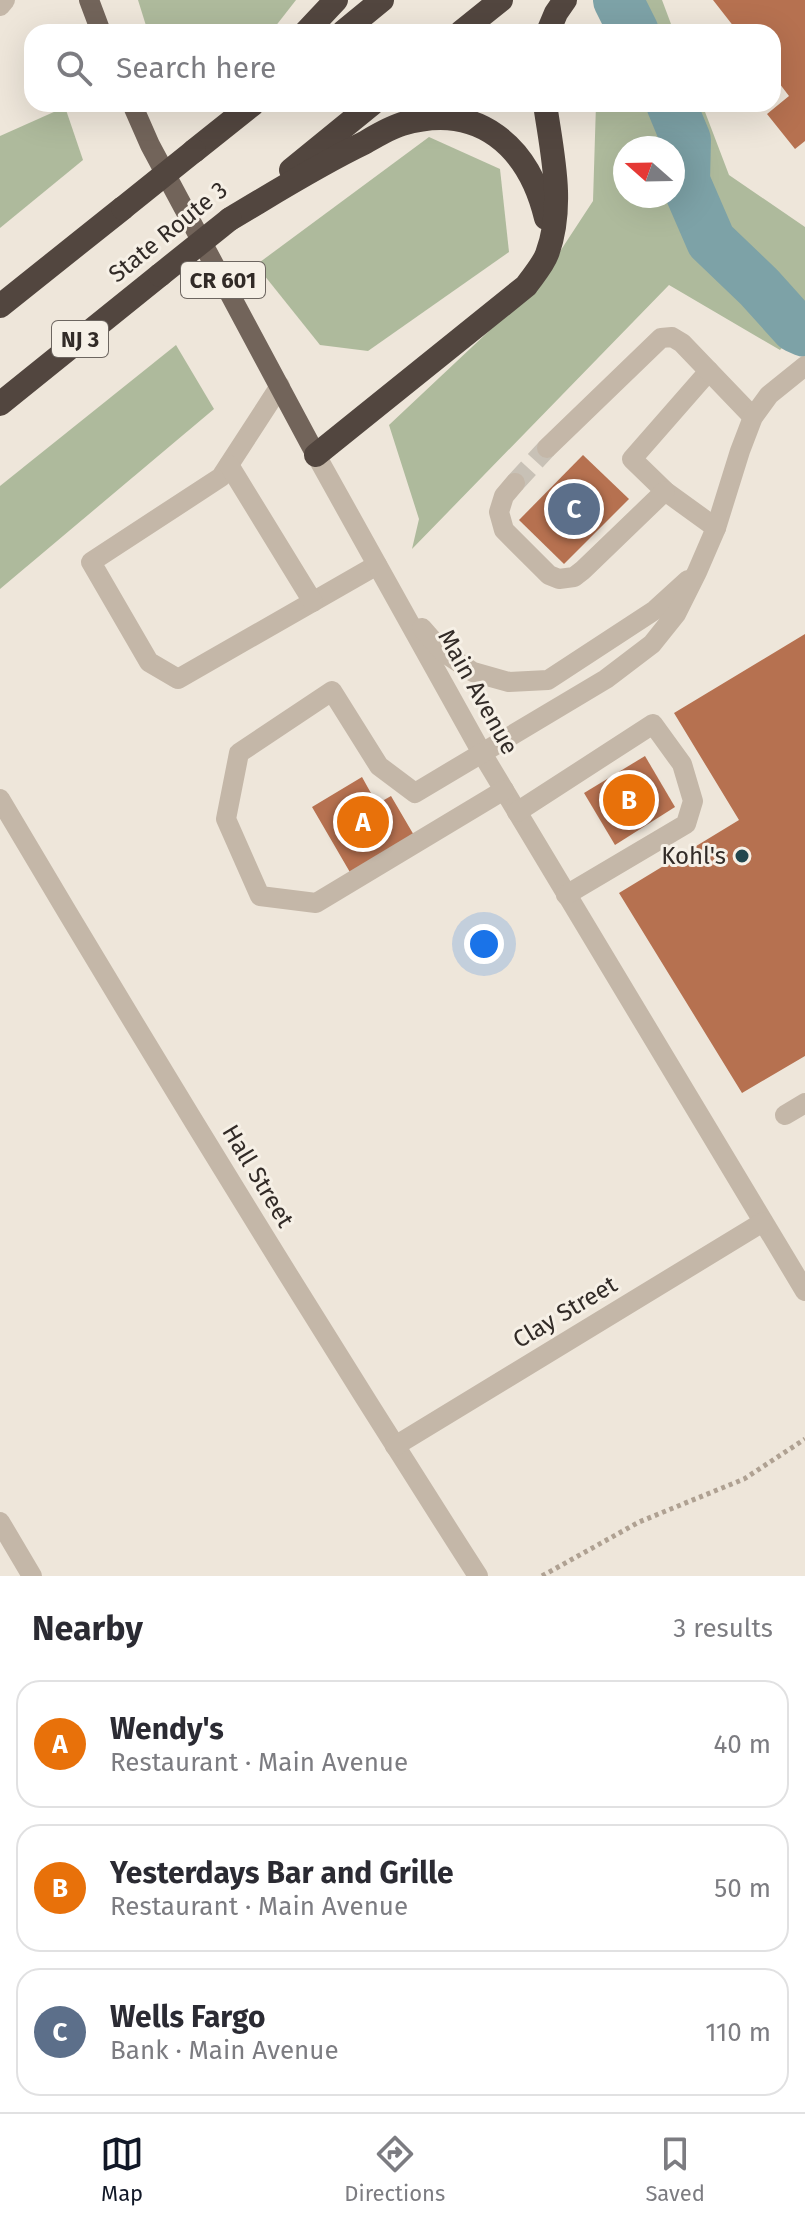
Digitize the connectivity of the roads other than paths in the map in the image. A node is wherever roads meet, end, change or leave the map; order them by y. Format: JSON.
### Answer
{"nodes":[{"id":1,"x":5,"y":0,"type":"edge"},
{"id":2,"x":89,"y":0,"type":"edge"},
{"id":3,"x":336,"y":0,"type":"edge"},
{"id":4,"x":382,"y":0,"type":"edge"},
{"id":5,"x":501,"y":0,"type":"edge"},
{"id":6,"x":565,"y":0,"type":"edge"},
{"id":7,"x":0,"y":6,"type":"edge"},
{"id":8,"x":98,"y":24,"type":"edge"},
{"id":9,"x":314,"y":24,"type":"edge"},
{"id":10,"x":353,"y":24,"type":"edge"},
{"id":11,"x":471,"y":24,"type":"edge"},
{"id":12,"x":551,"y":24,"type":"edge"},
{"id":13,"x":136,"y":112,"type":"edge"},
{"id":14,"x":231,"y":112,"type":"edge"},
{"id":15,"x":243,"y":112,"type":"edge"},
{"id":16,"x":362,"y":112,"type":"edge"},
{"id":17,"x":546,"y":112,"type":"edge"},
{"id":18,"x":194,"y":151,"type":"junction"},
{"id":19,"x":230,"y":219,"type":"junction"},
{"id":20,"x":546,"y":256,"type":"junction"},
{"id":21,"x":0,"y":306,"type":"edge"},
{"id":22,"x":804,"y":366,"type":"edge"},
{"id":23,"x":709,"y":371,"type":"junction"},
{"id":24,"x":280,"y":386,"type":"junction"},
{"id":25,"x":0,"y":404,"type":"edge"},
{"id":26,"x":753,"y":417,"type":"junction"},
{"id":27,"x":547,"y":448,"type":"tunnel mouth"},
{"id":28,"x":316,"y":455,"type":"junction"},
{"id":29,"x":229,"y":465,"type":"junction"},
{"id":30,"x":515,"y":483,"type":"tunnel mouth"},
{"id":31,"x":665,"y":491,"type":"junction"},
{"id":32,"x":716,"y":528,"type":"junction"},
{"id":33,"x":377,"y":565,"type":"junction"},
{"id":34,"x":697,"y":572,"type":"junction"},
{"id":35,"x":395,"y":598,"type":"junction"},
{"id":36,"x":313,"y":602,"type":"junction"},
{"id":37,"x":483,"y":755,"type":"junction"},
{"id":38,"x":504,"y":790,"type":"junction"},
{"id":39,"x":0,"y":799,"type":"edge"},
{"id":40,"x":517,"y":812,"type":"junction"},
{"id":41,"x":566,"y":895,"type":"junction"},
{"id":42,"x":805,"y":1103,"type":"edge"},
{"id":43,"x":785,"y":1115,"type":"dead end"},
{"id":44,"x":763,"y":1222,"type":"junction"},
{"id":45,"x":805,"y":1291,"type":"edge"},
{"id":46,"x":395,"y":1446,"type":"junction"},
{"id":47,"x":0,"y":1522,"type":"edge"},
{"id":48,"x":32,"y":1576,"type":"edge"},
{"id":49,"x":478,"y":1576,"type":"edge"}],
"edges":[{"from":1,"to":7,"type":"street"},
{"from":2,"to":8,"type":"main road"},
{"from":3,"to":9,"type":"highway"},
{"from":4,"to":10,"type":"highway"},
{"from":5,"to":11,"type":"highway"},
{"from":6,"to":12,"type":"highway"},
{"from":13,"to":24,"type":"main road","name":"Main Avenue","number":"CR 601"},
{"from":14,"to":18,"type":"highway"},
{"from":15,"to":18,"type":"highway","name":"State Route 3"},
{"from":16,"to":19,"type":"highway","name":"State Route 3","number":"NJ 3"},
{"from":17,"to":20,"type":"highway"},
{"from":18,"to":21,"type":"highway","name":"State Route 3","bridge":true},
{"from":19,"to":20,"type":"highway"},
{"from":19,"to":25,"type":"highway","name":"State Route 3","number":"NJ 3","bridge":true},
{"from":20,"to":28,"type":"highway"},
{"from":22,"to":26,"type":"street"},
{"from":23,"to":26,"type":"street"},
{"from":23,"to":27,"type":"street"},
{"from":23,"to":31,"type":"street"},
{"from":24,"to":28,"type":"main road","name":"Main Avenue","number":"CR 601"},
{"from":24,"to":29,"type":"street"},
{"from":26,"to":32,"type":"street"},
{"from":28,"to":33,"type":"street","name":"Main Avenue","number":"CR 601"},
{"from":29,"to":36,"type":"street"},
{"from":29,"to":36,"type":"street"},
{"from":30,"to":31,"type":"street"},
{"from":31,"to":32,"type":"street"},
{"from":32,"to":34,"type":"street"},
{"from":33,"to":35,"type":"street","name":"Main Avenue","number":"CR 601"},
{"from":33,"to":36,"type":"street"},
{"from":34,"to":35,"type":"street"},
{"from":34,"to":37,"type":"street"},
{"from":35,"to":37,"type":"street","name":"Main Avenue","number":"CR 601"},
{"from":37,"to":38,"type":"street","name":"Main Avenue","number":"CR 601"},
{"from":37,"to":38,"type":"street"},
{"from":38,"to":40,"type":"street","name":"Main Avenue","number":"CR 601"},
{"from":39,"to":46,"type":"street","name":"Hall Street"},
{"from":40,"to":41,"type":"street","name":"Main Avenue","number":"CR 601"},
{"from":40,"to":41,"type":"street"},
{"from":41,"to":44,"type":"street","name":"Main Avenue","number":"CR 601"},
{"from":42,"to":43,"type":"street"},
{"from":44,"to":45,"type":"street","name":"Main Avenue","number":"CR 601"},
{"from":44,"to":46,"type":"street","name":"Clay Street"},
{"from":46,"to":49,"type":"street","name":"Hall Street"},
{"from":47,"to":48,"type":"street"}]}
